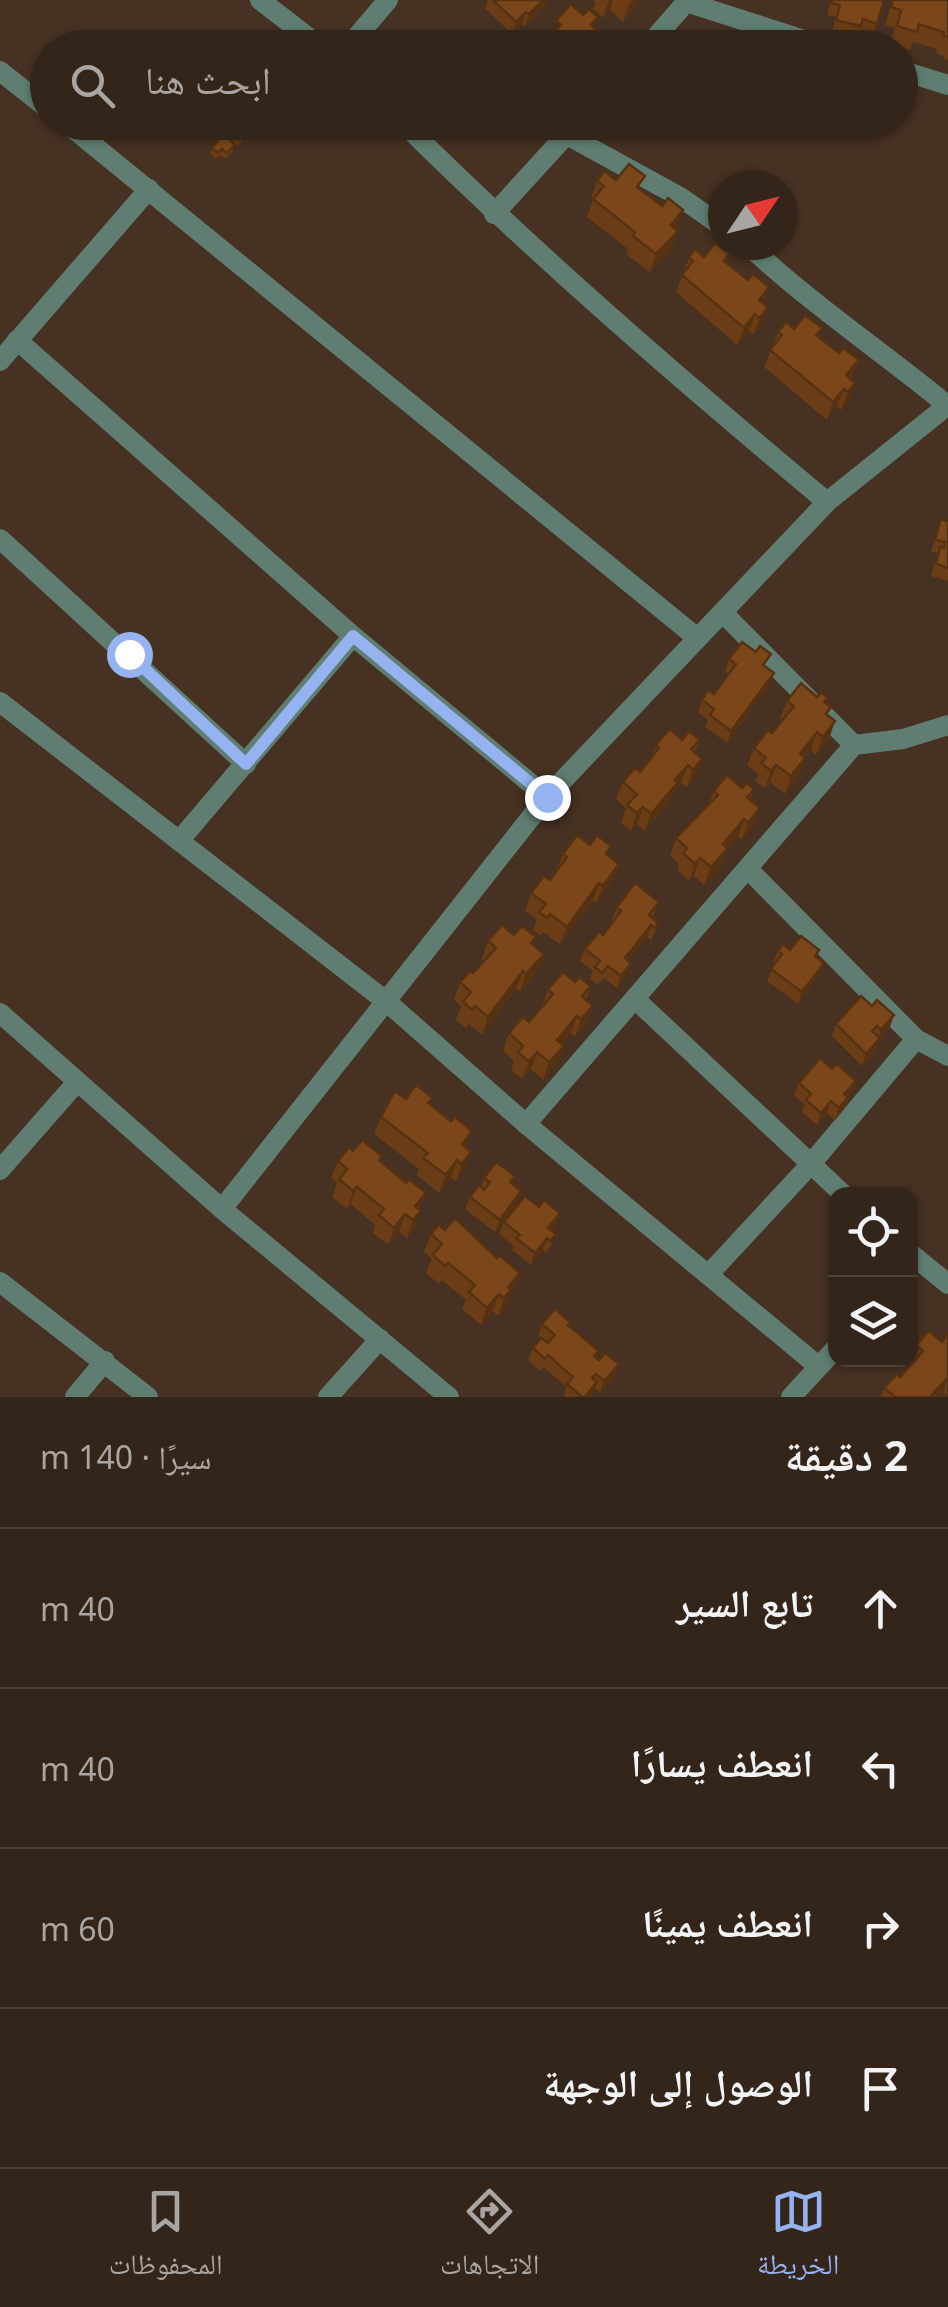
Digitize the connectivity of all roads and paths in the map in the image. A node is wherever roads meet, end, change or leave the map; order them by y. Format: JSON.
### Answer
{"nodes":[{"id":1,"x":260,"y":0,"type":"edge"},
{"id":2,"x":388,"y":0,"type":"edge"},
{"id":3,"x":688,"y":1,"type":"edge"},
{"id":4,"x":299,"y":30,"type":"edge"},
{"id":5,"x":362,"y":30,"type":"edge"},
{"id":6,"x":662,"y":30,"type":"edge"},
{"id":7,"x":775,"y":30,"type":"edge"},
{"id":8,"x":0,"y":72,"type":"edge"},
{"id":9,"x":918,"y":76,"type":"edge"},
{"id":10,"x":948,"y":85,"type":"edge"},
{"id":11,"x":30,"y":95,"type":"edge"},
{"id":12,"x":88,"y":140,"type":"edge"},
{"id":13,"x":420,"y":140,"type":"edge"},
{"id":14,"x":562,"y":140,"type":"edge"},
{"id":15,"x":591,"y":140,"type":"edge"},
{"id":16,"x":149,"y":189,"type":"junction"},
{"id":17,"x":494,"y":214,"type":"junction"},
{"id":18,"x":708,"y":217,"type":"edge"},
{"id":19,"x":764,"y":260,"type":"edge"},
{"id":20,"x":17,"y":340,"type":"junction"},
{"id":21,"x":0,"y":361,"type":"edge"},
{"id":22,"x":948,"y":405,"type":"edge"},
{"id":23,"x":828,"y":502,"type":"junction"},
{"id":24,"x":0,"y":539,"type":"edge"},
{"id":25,"x":722,"y":612,"type":"junction"},
{"id":26,"x":353,"y":636,"type":"junction"},
{"id":27,"x":696,"y":638,"type":"junction"},
{"id":28,"x":0,"y":702,"type":"edge"},
{"id":29,"x":948,"y":725,"type":"edge"},
{"id":30,"x":854,"y":745,"type":"junction"},
{"id":31,"x":246,"y":764,"type":"junction"},
{"id":32,"x":547,"y":797,"type":"junction"},
{"id":33,"x":179,"y":841,"type":"junction"},
{"id":34,"x":748,"y":869,"type":"junction"},
{"id":35,"x":635,"y":999,"type":"junction"},
{"id":36,"x":387,"y":1002,"type":"junction"},
{"id":37,"x":0,"y":1013,"type":"edge"},
{"id":38,"x":916,"y":1038,"type":"junction"},
{"id":39,"x":948,"y":1056,"type":"edge"},
{"id":40,"x":77,"y":1082,"type":"junction"},
{"id":41,"x":526,"y":1124,"type":"junction"},
{"id":42,"x":810,"y":1165,"type":"junction"},
{"id":43,"x":0,"y":1170,"type":"edge"},
{"id":44,"x":835,"y":1187,"type":"edge"},
{"id":45,"x":222,"y":1209,"type":"junction"},
{"id":46,"x":918,"y":1264,"type":"edge"},
{"id":47,"x":708,"y":1275,"type":"junction"},
{"id":48,"x":0,"y":1282,"type":"edge"},
{"id":49,"x":948,"y":1284,"type":"edge"},
{"id":50,"x":380,"y":1339,"type":"junction"},
{"id":51,"x":828,"y":1356,"type":"edge"},
{"id":52,"x":105,"y":1361,"type":"junction"},
{"id":53,"x":818,"y":1366,"type":"junction"},
{"id":54,"x":75,"y":1397,"type":"edge"},
{"id":55,"x":148,"y":1397,"type":"edge"},
{"id":56,"x":328,"y":1397,"type":"edge"},
{"id":57,"x":449,"y":1397,"type":"edge"},
{"id":58,"x":791,"y":1397,"type":"edge"}],
"edges":[{"from":1,"to":4,"type":"street"},
{"from":2,"to":5,"type":"street"},
{"from":3,"to":6,"type":"street"},
{"from":3,"to":7,"type":"street"},
{"from":8,"to":11,"type":"street"},
{"from":9,"to":10,"type":"street"},
{"from":12,"to":16,"type":"street"},
{"from":13,"to":17,"type":"street"},
{"from":14,"to":17,"type":"street"},
{"from":15,"to":18,"type":"street"},
{"from":16,"to":20,"type":"street"},
{"from":16,"to":27,"type":"street"},
{"from":17,"to":23,"type":"street"},
{"from":19,"to":22,"type":"street"},
{"from":20,"to":21,"type":"street"},
{"from":20,"to":26,"type":"street"},
{"from":22,"to":23,"type":"street"},
{"from":23,"to":25,"type":"street"},
{"from":24,"to":31,"type":"street"},
{"from":25,"to":27,"type":"street"},
{"from":25,"to":30,"type":"street"},
{"from":26,"to":31,"type":"street"},
{"from":26,"to":32,"type":"street"},
{"from":27,"to":32,"type":"street"},
{"from":28,"to":33,"type":"street"},
{"from":29,"to":30,"type":"street"},
{"from":30,"to":34,"type":"street"},
{"from":31,"to":33,"type":"street"},
{"from":32,"to":36,"type":"street"},
{"from":33,"to":36,"type":"street"},
{"from":34,"to":35,"type":"street"},
{"from":34,"to":38,"type":"street"},
{"from":35,"to":41,"type":"street"},
{"from":35,"to":42,"type":"street"},
{"from":36,"to":41,"type":"street"},
{"from":36,"to":45,"type":"street"},
{"from":37,"to":40,"type":"street"},
{"from":38,"to":39,"type":"street"},
{"from":38,"to":42,"type":"street"},
{"from":40,"to":43,"type":"street"},
{"from":40,"to":45,"type":"street"},
{"from":41,"to":47,"type":"street"},
{"from":42,"to":44,"type":"street"},
{"from":42,"to":47,"type":"street"},
{"from":45,"to":50,"type":"street"},
{"from":46,"to":49,"type":"street"},
{"from":47,"to":53,"type":"street"},
{"from":48,"to":52,"type":"street"},
{"from":50,"to":56,"type":"street"},
{"from":50,"to":57,"type":"street"},
{"from":51,"to":53,"type":"street"},
{"from":52,"to":54,"type":"street"},
{"from":52,"to":55,"type":"street"},
{"from":53,"to":58,"type":"street"}]}
